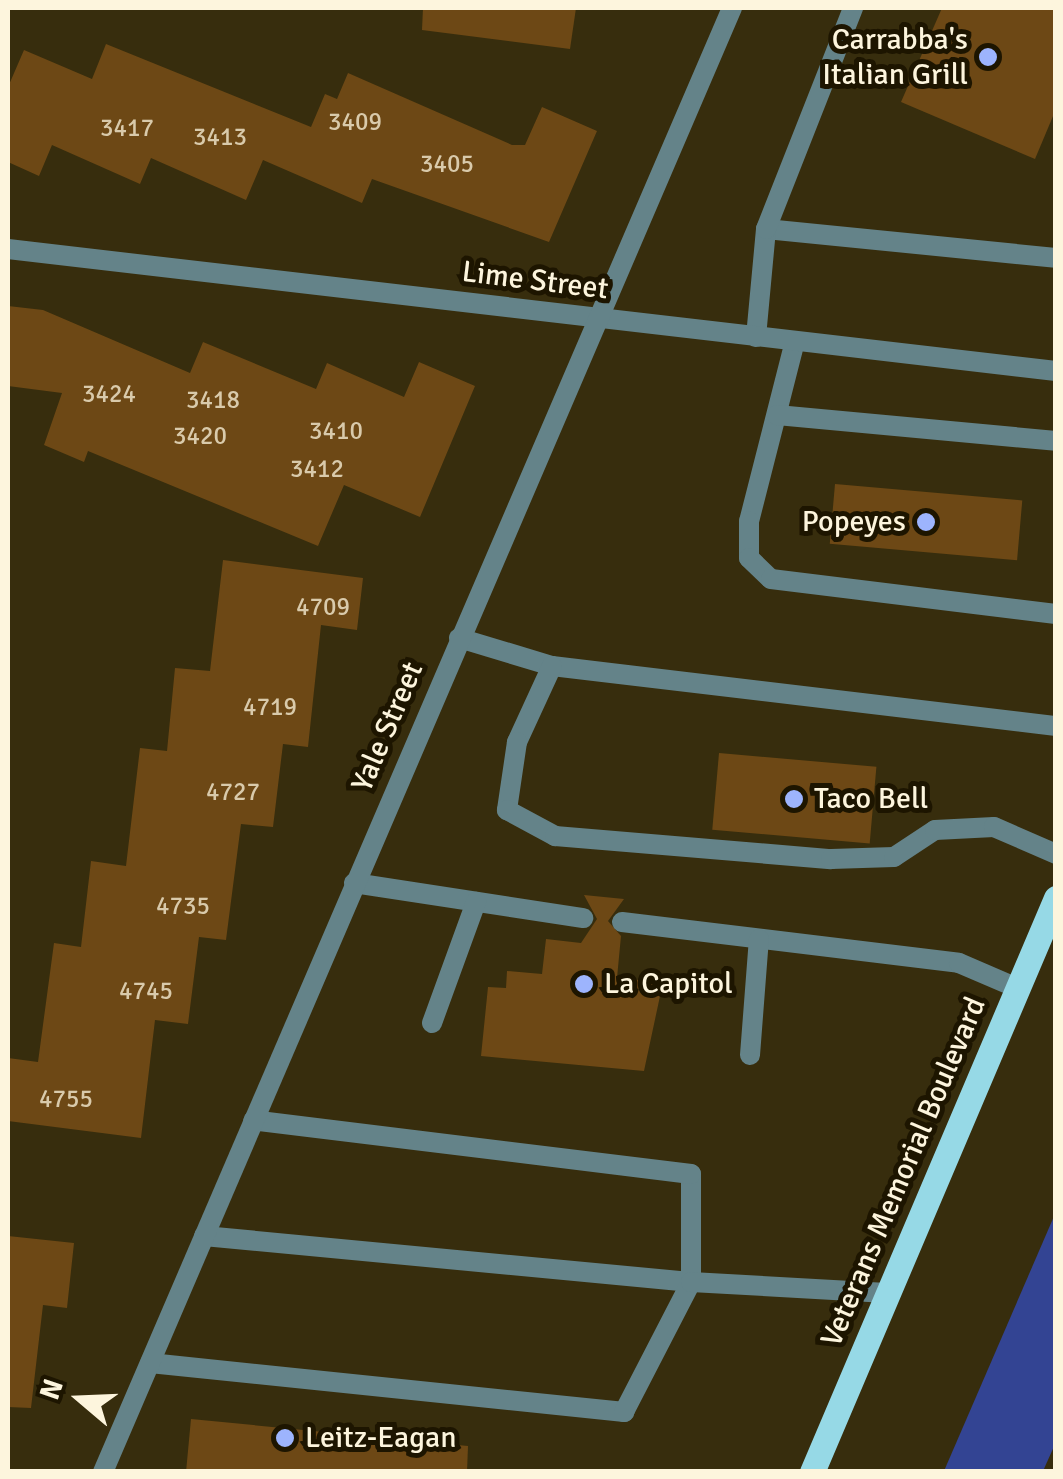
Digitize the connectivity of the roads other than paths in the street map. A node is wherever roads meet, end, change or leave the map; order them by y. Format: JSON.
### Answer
{"nodes":[{"id":1,"x":732,"y":8,"type":"edge"},
{"id":2,"x":853,"y":8,"type":"edge"},
{"id":3,"x":766,"y":229,"type":"junction"},
{"id":4,"x":8,"y":249,"type":"edge"},
{"id":5,"x":1056,"y":258,"type":"edge"},
{"id":6,"x":595,"y":319,"type":"junction"},
{"id":7,"x":756,"y":337,"type":"junction"},
{"id":8,"x":795,"y":342,"type":"junction"},
{"id":9,"x":1056,"y":371,"type":"edge"},
{"id":10,"x":777,"y":415,"type":"junction"},
{"id":11,"x":1056,"y":442,"type":"edge"},
{"id":12,"x":1056,"y":614,"type":"edge"},
{"id":13,"x":459,"y":638,"type":"junction"},
{"id":14,"x":552,"y":666,"type":"junction"},
{"id":15,"x":1056,"y":726,"type":"edge"},
{"id":16,"x":1056,"y":854,"type":"edge"},
{"id":17,"x":354,"y":883,"type":"junction"},
{"id":18,"x":1056,"y":898,"type":"edge"},
{"id":19,"x":476,"y":902,"type":"junction"},
{"id":20,"x":583,"y":918,"type":"dead end"},
{"id":21,"x":622,"y":922,"type":"dead end"},
{"id":22,"x":759,"y":939,"type":"junction"},
{"id":23,"x":1017,"y":988,"type":"junction"},
{"id":24,"x":432,"y":1023,"type":"dead end"},
{"id":25,"x":750,"y":1056,"type":"dead end"},
{"id":26,"x":253,"y":1120,"type":"junction"},
{"id":27,"x":204,"y":1236,"type":"junction"},
{"id":28,"x":691,"y":1282,"type":"junction"},
{"id":29,"x":887,"y":1293,"type":"junction"},
{"id":30,"x":150,"y":1363,"type":"junction"},
{"id":31,"x":104,"y":1472,"type":"edge"},
{"id":32,"x":812,"y":1472,"type":"edge"}],
"edges":[{"from":1,"to":6,"type":"street","name":"Yale Street"},
{"from":2,"to":3,"type":"street"},
{"from":3,"to":5,"type":"street"},
{"from":3,"to":7,"type":"street"},
{"from":4,"to":6,"type":"street","name":"Lime Street"},
{"from":6,"to":7,"type":"street","name":"Lime Street"},
{"from":6,"to":13,"type":"street","name":"Yale Street"},
{"from":7,"to":8,"type":"street","name":"Lime Street"},
{"from":8,"to":9,"type":"street","name":"Lime Street"},
{"from":8,"to":10,"type":"street"},
{"from":10,"to":11,"type":"street"},
{"from":10,"to":12,"type":"street"},
{"from":13,"to":14,"type":"street"},
{"from":13,"to":17,"type":"street","name":"Yale Street"},
{"from":14,"to":15,"type":"street"},
{"from":14,"to":16,"type":"street"},
{"from":17,"to":19,"type":"street"},
{"from":17,"to":26,"type":"street","name":"Yale Street"},
{"from":18,"to":23,"type":"main road","name":"Veterans Memorial Boulevard"},
{"from":19,"to":20,"type":"street"},
{"from":19,"to":24,"type":"street"},
{"from":21,"to":22,"type":"street"},
{"from":22,"to":23,"type":"street"},
{"from":22,"to":25,"type":"street"},
{"from":23,"to":29,"type":"main road","name":"Veterans Memorial Boulevard"},
{"from":26,"to":27,"type":"street","name":"Yale Street"},
{"from":26,"to":28,"type":"street"},
{"from":27,"to":28,"type":"street"},
{"from":27,"to":30,"type":"street","name":"Yale Street"},
{"from":28,"to":29,"type":"street"},
{"from":28,"to":30,"type":"street"},
{"from":29,"to":32,"type":"main road","name":"Veterans Memorial Boulevard"},
{"from":30,"to":31,"type":"street","name":"Yale Street"}]}
